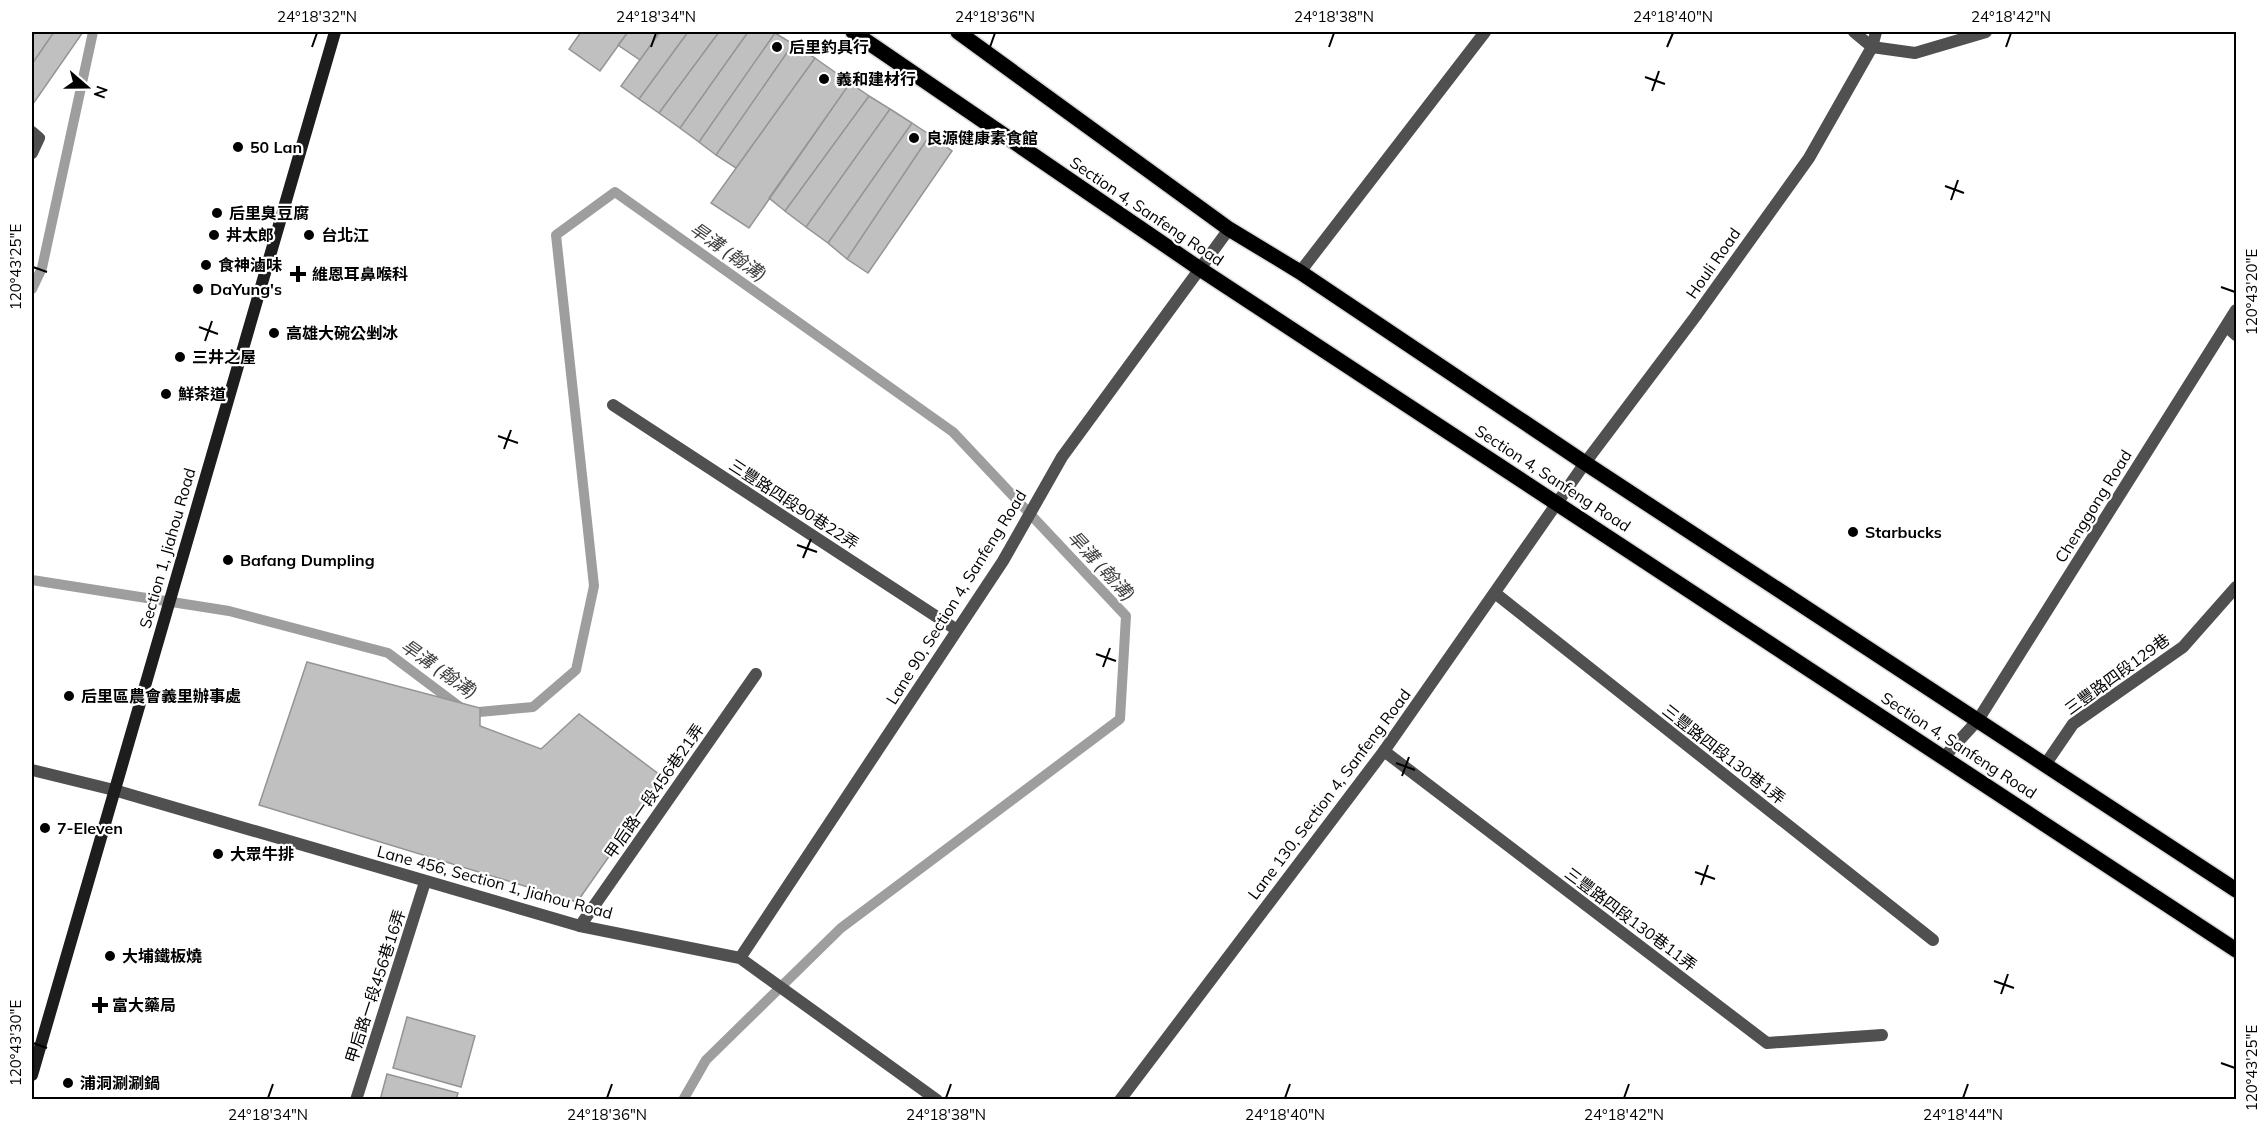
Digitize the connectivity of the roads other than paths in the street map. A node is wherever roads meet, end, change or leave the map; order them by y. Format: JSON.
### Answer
{"nodes":[{"id":1,"x":335,"y":32,"type":"edge"},
{"id":2,"x":853,"y":32,"type":"edge"},
{"id":3,"x":958,"y":32,"type":"edge"},
{"id":4,"x":1485,"y":32,"type":"edge"},
{"id":5,"x":1854,"y":32,"type":"edge"},
{"id":6,"x":1876,"y":32,"type":"edge"},
{"id":7,"x":1986,"y":32,"type":"edge"},
{"id":8,"x":1872,"y":47,"type":"junction"},
{"id":9,"x":32,"y":132,"type":"edge"},
{"id":10,"x":32,"y":153,"type":"edge"},
{"id":11,"x":1229,"y":229,"type":"junction"},
{"id":12,"x":1200,"y":270,"type":"junction"},
{"id":13,"x":1300,"y":272,"type":"junction"},
{"id":14,"x":2236,"y":310,"type":"edge"},
{"id":15,"x":2226,"y":326,"type":"junction"},
{"id":16,"x":2236,"y":335,"type":"edge"},
{"id":17,"x":613,"y":405,"type":"dead end"},
{"id":18,"x":1585,"y":463,"type":"junction"},
{"id":19,"x":1558,"y":502,"type":"junction"},
{"id":20,"x":2236,"y":586,"type":"edge"},
{"id":21,"x":1495,"y":593,"type":"junction"},
{"id":22,"x":957,"y":630,"type":"junction"},
{"id":23,"x":756,"y":674,"type":"dead end"},
{"id":24,"x":1977,"y":720,"type":"junction"},
{"id":25,"x":1384,"y":751,"type":"junction"},
{"id":26,"x":1945,"y":756,"type":"junction"},
{"id":27,"x":2045,"y":765,"type":"junction"},
{"id":28,"x":32,"y":770,"type":"edge"},
{"id":29,"x":114,"y":790,"type":"junction"},
{"id":30,"x":425,"y":882,"type":"junction"},
{"id":31,"x":2236,"y":890,"type":"edge"},
{"id":32,"x":579,"y":926,"type":"junction"},
{"id":33,"x":1933,"y":940,"type":"dead end"},
{"id":34,"x":2236,"y":950,"type":"edge"},
{"id":35,"x":740,"y":958,"type":"junction"},
{"id":36,"x":1882,"y":1035,"type":"dead end"},
{"id":37,"x":32,"y":1075,"type":"edge"},
{"id":38,"x":356,"y":1100,"type":"edge"},
{"id":39,"x":937,"y":1100,"type":"edge"},
{"id":40,"x":1120,"y":1100,"type":"edge"}],
"edges":[{"from":1,"to":29,"type":"main road","name":"Section 1, Jiahou Road"},
{"from":2,"to":12,"type":"main road","name":"Section 4, Sanfeng Road"},
{"from":3,"to":11,"type":"main road","name":"Section 4, Sanfeng Road"},
{"from":4,"to":13,"type":"street"},
{"from":5,"to":8,"type":"street"},
{"from":6,"to":8,"type":"street","name":"Houli Road"},
{"from":7,"to":8,"type":"street"},
{"from":8,"to":18,"type":"street","name":"Houli Road"},
{"from":9,"to":10,"type":"street"},
{"from":11,"to":12,"type":"street","name":"Lane 90, Section 4, Sanfeng Road"},
{"from":11,"to":13,"type":"main road","name":"Section 4, Sanfeng Road"},
{"from":12,"to":19,"type":"main road","name":"Section 4, Sanfeng Road"},
{"from":12,"to":22,"type":"street","name":"Lane 90, Section 4, Sanfeng Road"},
{"from":13,"to":18,"type":"main road","name":"Section 4, Sanfeng Road"},
{"from":14,"to":15,"type":"street","name":"Chenggong Road"},
{"from":15,"to":16,"type":"street"},
{"from":15,"to":24,"type":"street","name":"Chenggong Road"},
{"from":17,"to":22,"type":"street","name":"三豐路四段90巷22弄"},
{"from":18,"to":19,"type":"street","name":"Houli Road"},
{"from":18,"to":24,"type":"main road","name":"Section 4, Sanfeng Road"},
{"from":19,"to":21,"type":"street","name":"Lane 130, Section 4, Sanfeng Road"},
{"from":19,"to":26,"type":"main road","name":"Section 4, Sanfeng Road"},
{"from":20,"to":27,"type":"street","name":"三豐路四段129巷"},
{"from":21,"to":25,"type":"street","name":"Lane 130, Section 4, Sanfeng Road"},
{"from":21,"to":33,"type":"street","name":"三豐路四段130巷1弄"},
{"from":22,"to":35,"type":"street","name":"Lane 90, Section 4, Sanfeng Road"},
{"from":23,"to":32,"type":"street","name":"甲后路一段456巷21弄"},
{"from":24,"to":26,"type":"street","name":"Chenggong Road"},
{"from":24,"to":27,"type":"main road","name":"Section 4, Sanfeng Road"},
{"from":25,"to":36,"type":"street","name":"三豐路四段130巷11弄"},
{"from":25,"to":40,"type":"street","name":"Lane 130, Section 4, Sanfeng Road"},
{"from":26,"to":34,"type":"main road","name":"Section 4, Sanfeng Road"},
{"from":27,"to":31,"type":"main road","name":"Section 4, Sanfeng Road"},
{"from":28,"to":29,"type":"street","name":"Lane 456, Section 1, Jiahou Road"},
{"from":29,"to":30,"type":"street","name":"Lane 456, Section 1, Jiahou Road"},
{"from":29,"to":37,"type":"main road","name":"Section 1, Jiahou Road"},
{"from":30,"to":32,"type":"street","name":"Lane 456, Section 1, Jiahou Road"},
{"from":30,"to":38,"type":"street","name":"甲后路一段456巷16弄"},
{"from":32,"to":35,"type":"street","name":"Lane 456, Section 1, Jiahou Road"},
{"from":35,"to":39,"type":"street","name":"Lane 456, Section 1, Jiahou Road"}]}
